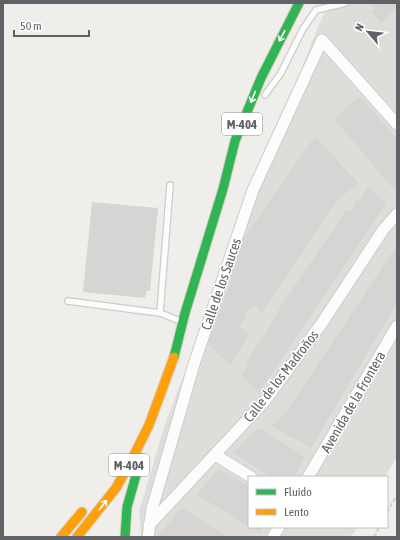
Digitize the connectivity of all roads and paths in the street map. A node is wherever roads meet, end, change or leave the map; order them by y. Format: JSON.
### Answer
{"nodes":[{"id":1,"x":302,"y":3,"type":"edge"},
{"id":2,"x":312,"y":3,"type":"edge"},
{"id":3,"x":345,"y":3,"type":"edge"},
{"id":4,"x":297,"y":7,"type":"edge"},
{"id":5,"x":265,"y":95,"type":"junction"},
{"id":6,"x":397,"y":124,"type":"edge"},
{"id":7,"x":170,"y":185,"type":"dead end"},
{"id":8,"x":223,"y":190,"type":"junction"},
{"id":9,"x":397,"y":214,"type":"edge"},
{"id":10,"x":68,"y":301,"type":"dead end"},
{"id":11,"x":160,"y":313,"type":"junction"},
{"id":12,"x":183,"y":317,"type":"junction"},
{"id":13,"x":397,"y":326,"type":"edge"},
{"id":14,"x":164,"y":384,"type":"junction"},
{"id":15,"x":145,"y":410,"type":"dead end"},
{"id":16,"x":215,"y":455,"type":"junction"},
{"id":17,"x":249,"y":476,"type":"edge"},
{"id":18,"x":309,"y":476,"type":"edge"},
{"id":19,"x":397,"y":495,"type":"edge"},
{"id":20,"x":87,"y":506,"type":"dead end"},
{"id":21,"x":388,"y":510,"type":"edge"},
{"id":22,"x":80,"y":516,"type":"junction"},
{"id":23,"x":149,"y":525,"type":"junction"},
{"id":24,"x":278,"y":528,"type":"edge"},
{"id":25,"x":378,"y":528,"type":"edge"},
{"id":26,"x":61,"y":537,"type":"edge"},
{"id":27,"x":78,"y":537,"type":"edge"},
{"id":28,"x":125,"y":537,"type":"edge"},
{"id":29,"x":148,"y":537,"type":"edge"},
{"id":30,"x":273,"y":537,"type":"edge"},
{"id":31,"x":374,"y":537,"type":"edge"}],
"edges":[{"from":1,"to":4,"type":"lane"},
{"from":2,"to":5,"type":"main road","number":"M-404"},
{"from":3,"to":5,"type":"lane"},
{"from":4,"to":8,"type":"main road","number":"M-404","one_way":true},
{"from":5,"to":8,"type":"main road","number":"M-404"},
{"from":6,"to":23,"type":"street","name":"Calle de los Sauces"},
{"from":7,"to":11,"type":"lane"},
{"from":8,"to":12,"type":"main road","number":"M-404"},
{"from":9,"to":16,"type":"street","name":"Calle de los Madroños"},
{"from":10,"to":11,"type":"lane"},
{"from":11,"to":12,"type":"lane"},
{"from":12,"to":14,"type":"main road","number":"M-404"},
{"from":12,"to":15,"type":"main road","number":"M-404"},
{"from":13,"to":18,"type":"street","name":"Avenida de la Frontera"},
{"from":27,"to":14,"type":"main road","number":"M-404","one_way":true},
{"from":14,"to":28,"type":"main road"},
{"from":16,"to":17,"type":"street"},
{"from":16,"to":23,"type":"street","name":"Calle de los Madroños"},
{"from":19,"to":21,"type":"path"},
{"from":20,"to":22,"type":"main road"},
{"from":22,"to":26,"type":"main road"},
{"from":22,"to":27,"type":"main road"},
{"from":23,"to":29,"type":"street","name":"Calle de los Sauces"},
{"from":24,"to":30,"type":"street"},
{"from":25,"to":31,"type":"path"},
{"from":26,"to":27,"type":"main road"}]}
